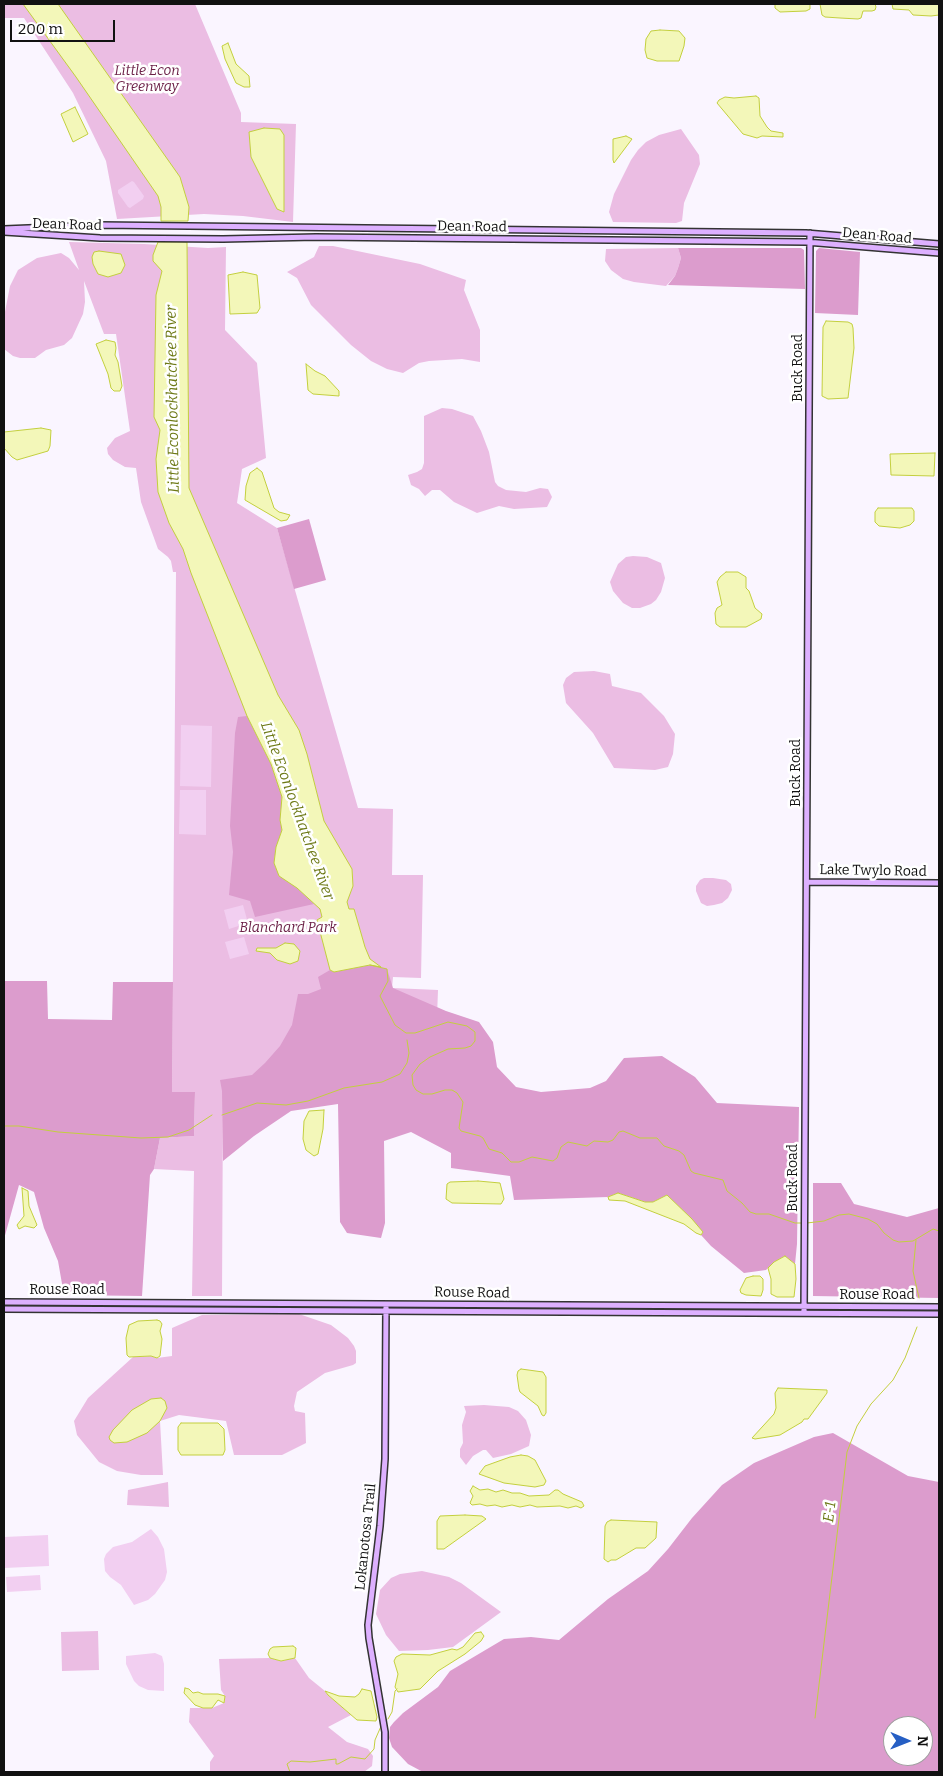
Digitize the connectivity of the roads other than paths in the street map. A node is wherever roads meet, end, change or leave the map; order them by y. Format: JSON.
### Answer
{"nodes":[{"id":1,"x":4,"y":231,"type":"edge"},
{"id":2,"x":810,"y":233,"type":"junction"},
{"id":3,"x":810,"y":242,"type":"junction"},
{"id":4,"x":939,"y":244,"type":"edge"},
{"id":5,"x":939,"y":253,"type":"edge"},
{"id":6,"x":807,"y":882,"type":"junction"},
{"id":7,"x":939,"y":883,"type":"edge"},
{"id":8,"x":4,"y":1302,"type":"edge"},
{"id":9,"x":383,"y":1303,"type":"junction"},
{"id":10,"x":804,"y":1306,"type":"junction"},
{"id":11,"x":939,"y":1306,"type":"edge"},
{"id":12,"x":4,"y":1309,"type":"edge"},
{"id":13,"x":387,"y":1310,"type":"junction"},
{"id":14,"x":804,"y":1313,"type":"junction"},
{"id":15,"x":939,"y":1314,"type":"edge"},
{"id":16,"x":385,"y":1772,"type":"edge"}],
"edges":[{"from":1,"to":2,"type":"street","name":"Dean Road"},
{"from":1,"to":3,"type":"street","name":"Dean Road"},
{"from":2,"to":3,"type":"street","name":"Buck Road"},
{"from":2,"to":4,"type":"street","name":"Dean Road"},
{"from":3,"to":5,"type":"street","name":"Dean Road"},
{"from":3,"to":6,"type":"street","name":"Buck Road"},
{"from":6,"to":7,"type":"street","name":"Lake Twylo Road"},
{"from":6,"to":10,"type":"street","name":"Buck Road"},
{"from":8,"to":9,"type":"street","name":"Rouse Road"},
{"from":9,"to":10,"type":"street","name":"Rouse Road"},
{"from":9,"to":13,"type":"street"},
{"from":10,"to":11,"type":"street","name":"Rouse Road"},
{"from":10,"to":14,"type":"street","name":"Buck Road"},
{"from":12,"to":13,"type":"street","name":"Rouse Road"},
{"from":13,"to":14,"type":"street","name":"Rouse Road"},
{"from":13,"to":16,"type":"street","name":"Lokanotosa Trail"},
{"from":14,"to":15,"type":"street","name":"Rouse Road"}]}
